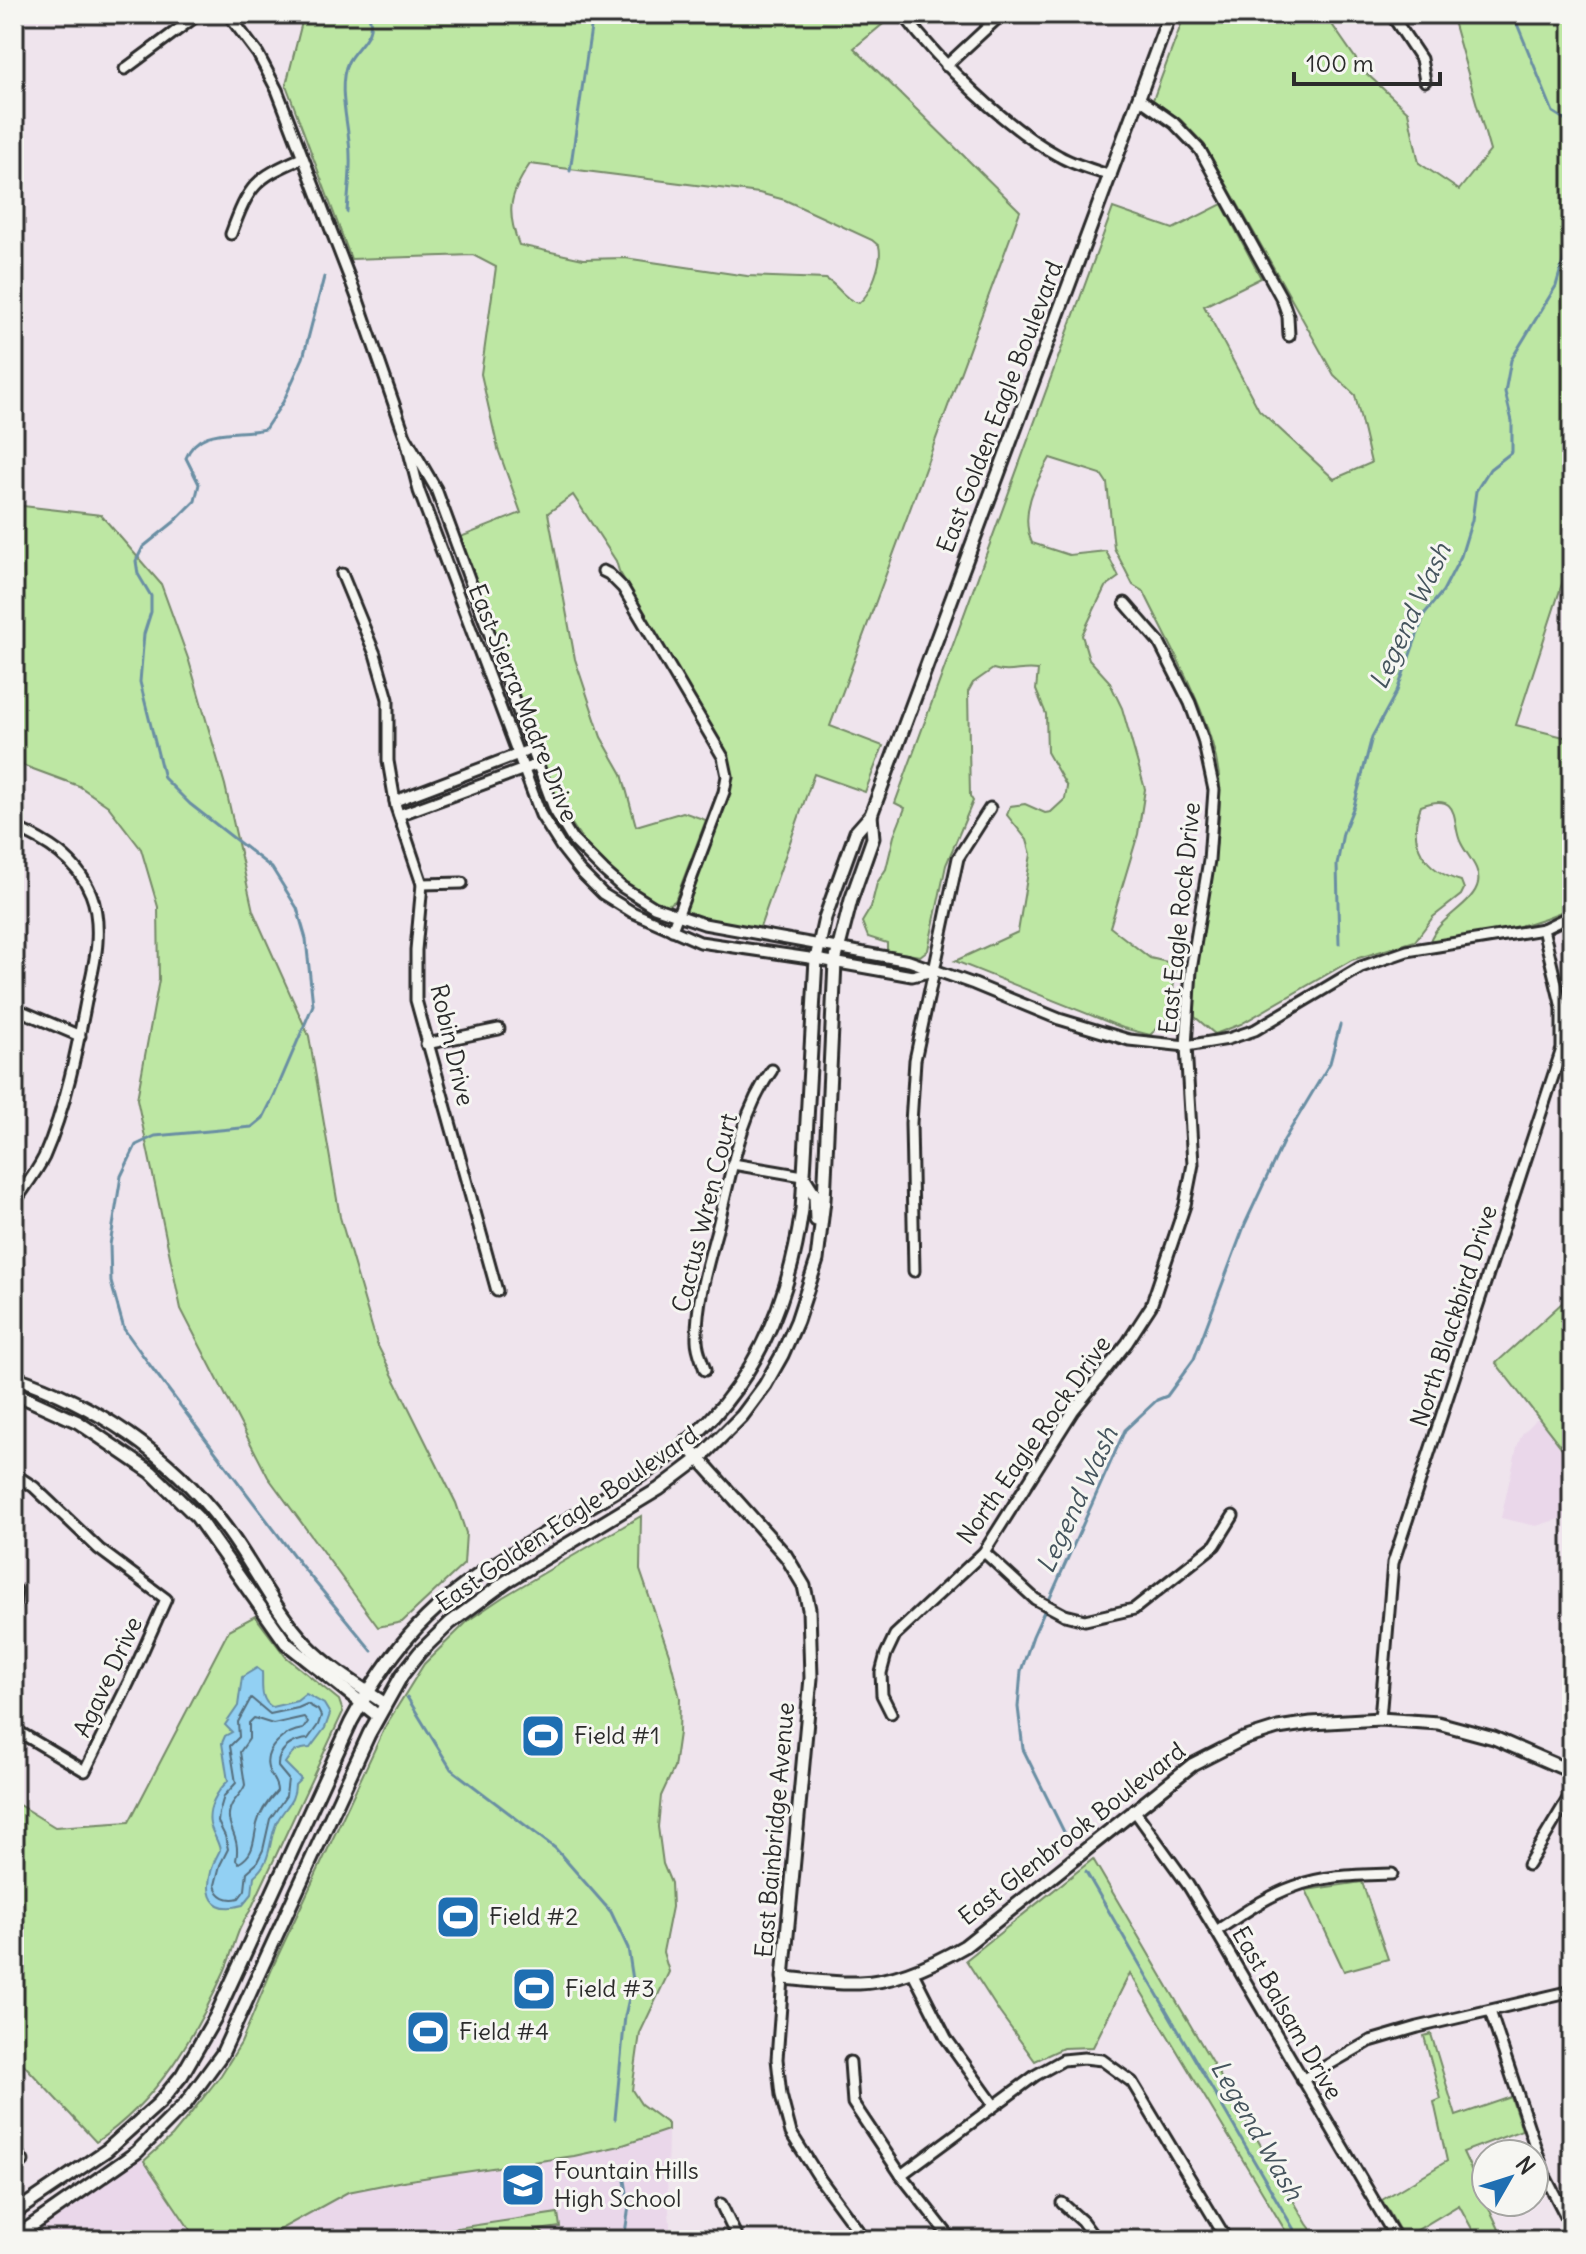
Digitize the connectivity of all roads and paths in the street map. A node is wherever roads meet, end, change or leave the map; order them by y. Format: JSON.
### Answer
{"nodes":[{"id":1,"x":199,"y":14,"type":"edge"},
{"id":2,"x":228,"y":14,"type":"edge"},
{"id":3,"x":903,"y":14,"type":"edge"},
{"id":4,"x":1002,"y":14,"type":"edge"},
{"id":5,"x":1170,"y":14,"type":"edge"},
{"id":6,"x":1391,"y":14,"type":"edge"},
{"id":7,"x":946,"y":66,"type":"junction"},
{"id":8,"x":125,"y":69,"type":"dead end"},
{"id":9,"x":1425,"y":81,"type":"dead end"},
{"id":10,"x":1140,"y":99,"type":"junction"},
{"id":11,"x":302,"y":158,"type":"junction"},
{"id":12,"x":1111,"y":176,"type":"junction"},
{"id":13,"x":231,"y":234,"type":"dead end"},
{"id":14,"x":1289,"y":336,"type":"dead end"},
{"id":15,"x":405,"y":436,"type":"junction"},
{"id":16,"x":603,"y":571,"type":"dead end"},
{"id":17,"x":342,"y":574,"type":"dead end"},
{"id":18,"x":1125,"y":603,"type":"dead end"},
{"id":19,"x":532,"y":749,"type":"junction"},
{"id":20,"x":518,"y":754,"type":"junction"},
{"id":21,"x":538,"y":764,"type":"junction"},
{"id":22,"x":524,"y":770,"type":"junction"},
{"id":23,"x":395,"y":801,"type":"junction"},
{"id":24,"x":990,"y":808,"type":"dead end"},
{"id":25,"x":399,"y":815,"type":"junction"},
{"id":26,"x":871,"y":815,"type":"junction"},
{"id":27,"x":14,"y":827,"type":"edge"},
{"id":28,"x":462,"y":883,"type":"dead end"},
{"id":29,"x":422,"y":884,"type":"junction"},
{"id":30,"x":676,"y":914,"type":"junction"},
{"id":31,"x":1572,"y":915,"type":"edge"},
{"id":32,"x":1543,"y":929,"type":"junction"},
{"id":33,"x":672,"y":930,"type":"junction"},
{"id":34,"x":820,"y":945,"type":"junction"},
{"id":35,"x":839,"y":949,"type":"junction"},
{"id":36,"x":816,"y":959,"type":"junction"},
{"id":37,"x":835,"y":962,"type":"junction"},
{"id":38,"x":933,"y":971,"type":"junction"},
{"id":39,"x":14,"y":1008,"type":"edge"},
{"id":40,"x":1567,"y":1008,"type":"edge"},
{"id":41,"x":499,"y":1029,"type":"dead end"},
{"id":42,"x":80,"y":1036,"type":"junction"},
{"id":43,"x":426,"y":1044,"type":"junction"},
{"id":44,"x":1186,"y":1046,"type":"junction"},
{"id":45,"x":772,"y":1070,"type":"dead end"},
{"id":46,"x":733,"y":1164,"type":"junction"},
{"id":47,"x":1193,"y":1164,"type":"joint"},
{"id":48,"x":803,"y":1176,"type":"junction"},
{"id":49,"x":14,"y":1203,"type":"edge"},
{"id":50,"x":817,"y":1260,"type":"junction"},
{"id":51,"x":914,"y":1271,"type":"dead end"},
{"id":52,"x":497,"y":1291,"type":"dead end"},
{"id":53,"x":705,"y":1370,"type":"dead end"},
{"id":54,"x":14,"y":1377,"type":"edge"},
{"id":55,"x":14,"y":1393,"type":"edge"},
{"id":56,"x":685,"y":1443,"type":"junction"},
{"id":57,"x":700,"y":1458,"type":"junction"},
{"id":58,"x":14,"y":1474,"type":"edge"},
{"id":59,"x":1233,"y":1516,"type":"dead end"},
{"id":60,"x":984,"y":1552,"type":"junction"},
{"id":61,"x":16,"y":1590,"type":"dead end"},
{"id":62,"x":14,"y":1610,"type":"edge"},
{"id":63,"x":367,"y":1692,"type":"junction"},
{"id":64,"x":384,"y":1703,"type":"junction"},
{"id":65,"x":360,"y":1704,"type":"junction"},
{"id":66,"x":891,"y":1713,"type":"dead end"},
{"id":67,"x":378,"y":1716,"type":"junction"},
{"id":68,"x":1380,"y":1719,"type":"junction"},
{"id":69,"x":14,"y":1729,"type":"edge"},
{"id":70,"x":1572,"y":1772,"type":"edge"},
{"id":71,"x":1572,"y":1792,"type":"edge"},
{"id":72,"x":1134,"y":1810,"type":"junction"},
{"id":73,"x":1528,"y":1865,"type":"dead end"},
{"id":74,"x":1392,"y":1874,"type":"dead end"},
{"id":75,"x":1216,"y":1931,"type":"junction"},
{"id":76,"x":912,"y":1971,"type":"junction"},
{"id":77,"x":783,"y":1978,"type":"junction"},
{"id":78,"x":1572,"y":1991,"type":"edge"},
{"id":79,"x":1490,"y":2011,"type":"junction"},
{"id":80,"x":850,"y":2062,"type":"dead end"},
{"id":81,"x":1302,"y":2080,"type":"junction"},
{"id":82,"x":994,"y":2105,"type":"junction"},
{"id":83,"x":14,"y":2149,"type":"edge"},
{"id":84,"x":23,"y":2161,"type":"dead end"},
{"id":85,"x":901,"y":2175,"type":"junction"},
{"id":86,"x":1062,"y":2203,"type":"dead end"},
{"id":87,"x":721,"y":2204,"type":"dead end"},
{"id":88,"x":14,"y":2213,"type":"edge"},
{"id":89,"x":1572,"y":2228,"type":"edge"},
{"id":90,"x":14,"y":2238,"type":"edge"},
{"id":91,"x":738,"y":2240,"type":"edge"},
{"id":92,"x":865,"y":2240,"type":"edge"},
{"id":93,"x":952,"y":2240,"type":"edge"},
{"id":94,"x":1096,"y":2240,"type":"edge"},
{"id":95,"x":1227,"y":2240,"type":"edge"},
{"id":96,"x":1397,"y":2240,"type":"edge"}],
"edges":[{"from":1,"to":8,"type":"street"},
{"from":2,"to":11,"type":"street","name":"East Sierra Madre Drive"},
{"from":3,"to":7,"type":"street"},
{"from":4,"to":7,"type":"street"},
{"from":5,"to":10,"type":"street","name":"East Golden Eagle Boulevard"},
{"from":6,"to":9,"type":"street"},
{"from":7,"to":12,"type":"street"},
{"from":10,"to":12,"type":"street","name":"East Golden Eagle Boulevard"},
{"from":10,"to":14,"type":"street"},
{"from":11,"to":13,"type":"street"},
{"from":11,"to":15,"type":"street","name":"East Sierra Madre Drive"},
{"from":12,"to":26,"type":"street","name":"East Golden Eagle Boulevard"},
{"from":15,"to":19,"type":"street","name":"East Sierra Madre Drive"},
{"from":15,"to":20,"type":"street","name":"East Sierra Madre Drive"},
{"from":16,"to":30,"type":"street"},
{"from":17,"to":23,"type":"street","name":"Robin Drive"},
{"from":18,"to":44,"type":"street","name":"East Eagle Rock Drive"},
{"from":19,"to":20,"type":"street"},
{"from":19,"to":21,"type":"street","name":"East Sierra Madre Drive"},
{"from":20,"to":22,"type":"street","name":"East Sierra Madre Drive"},
{"from":20,"to":23,"type":"street"},
{"from":21,"to":22,"type":"street"},
{"from":21,"to":30,"type":"street","name":"East Sierra Madre Drive"},
{"from":22,"to":25,"type":"street"},
{"from":22,"to":33,"type":"street","name":"East Sierra Madre Drive"},
{"from":23,"to":25,"type":"street","name":"Robin Drive"},
{"from":24,"to":38,"type":"street"},
{"from":25,"to":29,"type":"street","name":"Robin Drive"},
{"from":26,"to":34,"type":"street","name":"East Golden Eagle Boulevard"},
{"from":26,"to":35,"type":"street","name":"East Golden Eagle Boulevard"},
{"from":27,"to":42,"type":"street"},
{"from":28,"to":29,"type":"street"},
{"from":29,"to":43,"type":"street","name":"Robin Drive"},
{"from":30,"to":33,"type":"street"},
{"from":30,"to":34,"type":"street","name":"East Sierra Madre Drive"},
{"from":31,"to":32,"type":"street","name":"East Sierra Madre Drive"},
{"from":32,"to":40,"type":"street","name":"North Blackbird Drive"},
{"from":32,"to":44,"type":"street","name":"East Sierra Madre Drive"},
{"from":33,"to":36,"type":"street","name":"East Sierra Madre Drive"},
{"from":34,"to":35,"type":"street","name":"East Sierra Madre Drive"},
{"from":34,"to":36,"type":"street","name":"East Golden Eagle Boulevard"},
{"from":35,"to":37,"type":"street","name":"East Golden Eagle Boulevard"},
{"from":35,"to":38,"type":"street","name":"East Sierra Madre Drive"},
{"from":36,"to":37,"type":"street","name":"East Sierra Madre Drive"},
{"from":36,"to":48,"type":"street","name":"East Golden Eagle Boulevard"},
{"from":37,"to":38,"type":"street","name":"East Sierra Madre Drive"},
{"from":37,"to":50,"type":"street","name":"East Golden Eagle Boulevard"},
{"from":38,"to":44,"type":"street","name":"East Sierra Madre Drive"},
{"from":38,"to":51,"type":"street"},
{"from":39,"to":42,"type":"street"},
{"from":40,"to":68,"type":"street","name":"North Blackbird Drive"},
{"from":41,"to":43,"type":"street"},
{"from":42,"to":49,"type":"street"},
{"from":43,"to":52,"type":"street","name":"Robin Drive"},
{"from":44,"to":47,"type":"street","name":"East Eagle Rock Drive"},
{"from":45,"to":46,"type":"street","name":"Cactus Wren Court"},
{"from":46,"to":48,"type":"street"},
{"from":46,"to":53,"type":"street","name":"Cactus Wren Court"},
{"from":47,"to":60,"type":"street","name":"North Eagle Rock Drive"},
{"from":48,"to":50,"type":"street"},
{"from":48,"to":56,"type":"street","name":"East Golden Eagle Boulevard"},
{"from":50,"to":57,"type":"street","name":"East Golden Eagle Boulevard"},
{"from":54,"to":63,"type":"street"},
{"from":55,"to":65,"type":"street"},
{"from":56,"to":57,"type":"street","name":"East Bainbridge Avenue"},
{"from":56,"to":63,"type":"street","name":"East Golden Eagle Boulevard"},
{"from":57,"to":64,"type":"street","name":"East Golden Eagle Boulevard"},
{"from":57,"to":77,"type":"street","name":"East Bainbridge Avenue"},
{"from":58,"to":69,"type":"street","name":"Agave Drive"},
{"from":59,"to":60,"type":"street"},
{"from":60,"to":66,"type":"street","name":"North Eagle Rock Drive"},
{"from":61,"to":62,"type":"street"},
{"from":63,"to":64,"type":"street"},
{"from":63,"to":65,"type":"street","name":"East Golden Eagle Boulevard"},
{"from":64,"to":67,"type":"street","name":"East Golden Eagle Boulevard"},
{"from":65,"to":67,"type":"street"},
{"from":65,"to":88,"type":"street","name":"East Golden Eagle Boulevard"},
{"from":67,"to":90,"type":"street","name":"East Golden Eagle Boulevard"},
{"from":68,"to":70,"type":"street","name":"East Glenbrook Boulevard"},
{"from":68,"to":72,"type":"street","name":"East Glenbrook Boulevard"},
{"from":71,"to":73,"type":"street"},
{"from":72,"to":75,"type":"street","name":"East Balsam Drive"},
{"from":72,"to":76,"type":"street","name":"East Glenbrook Boulevard"},
{"from":74,"to":75,"type":"street"},
{"from":75,"to":81,"type":"street","name":"East Balsam Drive"},
{"from":76,"to":77,"type":"street","name":"East Glenbrook Boulevard"},
{"from":76,"to":82,"type":"street"},
{"from":77,"to":92,"type":"street","name":"East Bainbridge Avenue"},
{"from":78,"to":79,"type":"street"},
{"from":79,"to":81,"type":"street"},
{"from":79,"to":89,"type":"street"},
{"from":80,"to":85,"type":"street"},
{"from":81,"to":96,"type":"street","name":"East Balsam Drive"},
{"from":82,"to":85,"type":"street"},
{"from":82,"to":95,"type":"street"},
{"from":83,"to":84,"type":"street"},
{"from":85,"to":93,"type":"street"},
{"from":86,"to":94,"type":"street"},
{"from":87,"to":91,"type":"street"}]}
